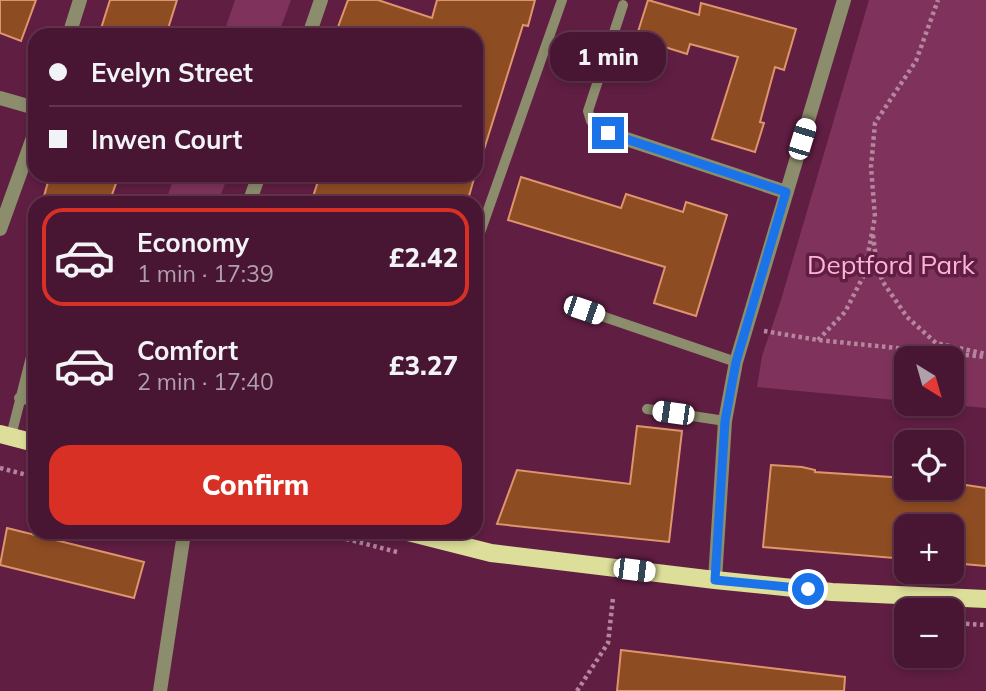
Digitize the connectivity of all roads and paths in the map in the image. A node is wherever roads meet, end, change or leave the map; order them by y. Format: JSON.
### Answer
{"nodes":[{"id":1,"x":80,"y":0,"type":"edge"},
{"id":2,"x":321,"y":0,"type":"edge"},
{"id":3,"x":562,"y":0,"type":"edge"},
{"id":4,"x":844,"y":0,"type":"edge"},
{"id":5,"x":938,"y":0,"type":"edge"},
{"id":6,"x":623,"y":5,"type":"dead end"},
{"id":7,"x":71,"y":28,"type":"edge"},
{"id":8,"x":311,"y":28,"type":"edge"},
{"id":9,"x":0,"y":98,"type":"edge"},
{"id":10,"x":28,"y":106,"type":"edge"},
{"id":11,"x":608,"y":133,"type":"joint"},
{"id":12,"x":28,"y":151,"type":"edge"},
{"id":13,"x":786,"y":192,"type":"junction"},
{"id":14,"x":483,"y":224,"type":"edge"},
{"id":15,"x":872,"y":228,"type":"junction"},
{"id":16,"x":0,"y":229,"type":"edge"},
{"id":17,"x":584,"y":310,"type":"dead end"},
{"id":18,"x":746,"y":327,"type":"junction"},
{"id":19,"x":818,"y":340,"type":"junction"},
{"id":20,"x":986,"y":356,"type":"edge"},
{"id":21,"x":736,"y":362,"type":"junction"},
{"id":22,"x":28,"y":366,"type":"edge"},
{"id":23,"x":19,"y":398,"type":"junction"},
{"id":24,"x":28,"y":400,"type":"edge"},
{"id":25,"x":647,"y":410,"type":"dead end"},
{"id":26,"x":725,"y":421,"type":"junction"},
{"id":27,"x":6,"y":435,"type":"edge"},
{"id":28,"x":28,"y":441,"type":"edge"},
{"id":29,"x":0,"y":468,"type":"edge"},
{"id":30,"x":28,"y":475,"type":"edge"},
{"id":31,"x":438,"y":539,"type":"edge"},
{"id":32,"x":183,"y":540,"type":"dead end"},
{"id":33,"x":715,"y":580,"type":"junction"},
{"id":34,"x":613,"y":598,"type":"dead end"},
{"id":35,"x":986,"y":600,"type":"edge"},
{"id":36,"x":964,"y":624,"type":"edge"},
{"id":37,"x":986,"y":625,"type":"edge"},
{"id":38,"x":160,"y":691,"type":"edge"},
{"id":39,"x":577,"y":691,"type":"edge"}],
"edges":[{"from":1,"to":7,"type":"street"},
{"from":2,"to":8,"type":"street"},
{"from":3,"to":14,"type":"lane"},
{"from":4,"to":13,"type":"street"},
{"from":5,"to":15,"type":"path"},
{"from":6,"to":11,"type":"lane"},
{"from":9,"to":10,"type":"street"},
{"from":11,"to":13,"type":"street"},
{"from":12,"to":16,"type":"street"},
{"from":13,"to":18,"type":"street"},
{"from":15,"to":19,"type":"path"},
{"from":15,"to":20,"type":"path"},
{"from":17,"to":21,"type":"lane"},
{"from":18,"to":19,"type":"path"},
{"from":18,"to":21,"type":"street"},
{"from":19,"to":20,"type":"path"},
{"from":21,"to":26,"type":"street"},
{"from":22,"to":23,"type":"lane"},
{"from":23,"to":24,"type":"lane"},
{"from":23,"to":27,"type":"lane"},
{"from":25,"to":26,"type":"lane"},
{"from":26,"to":33,"type":"street"},
{"from":27,"to":28,"type":"main road"},
{"from":29,"to":30,"type":"path"},
{"from":31,"to":33,"type":"main road"},
{"from":32,"to":38,"type":"street"},
{"from":33,"to":35,"type":"main road"},
{"from":34,"to":39,"type":"path"},
{"from":36,"to":37,"type":"path"}]}
